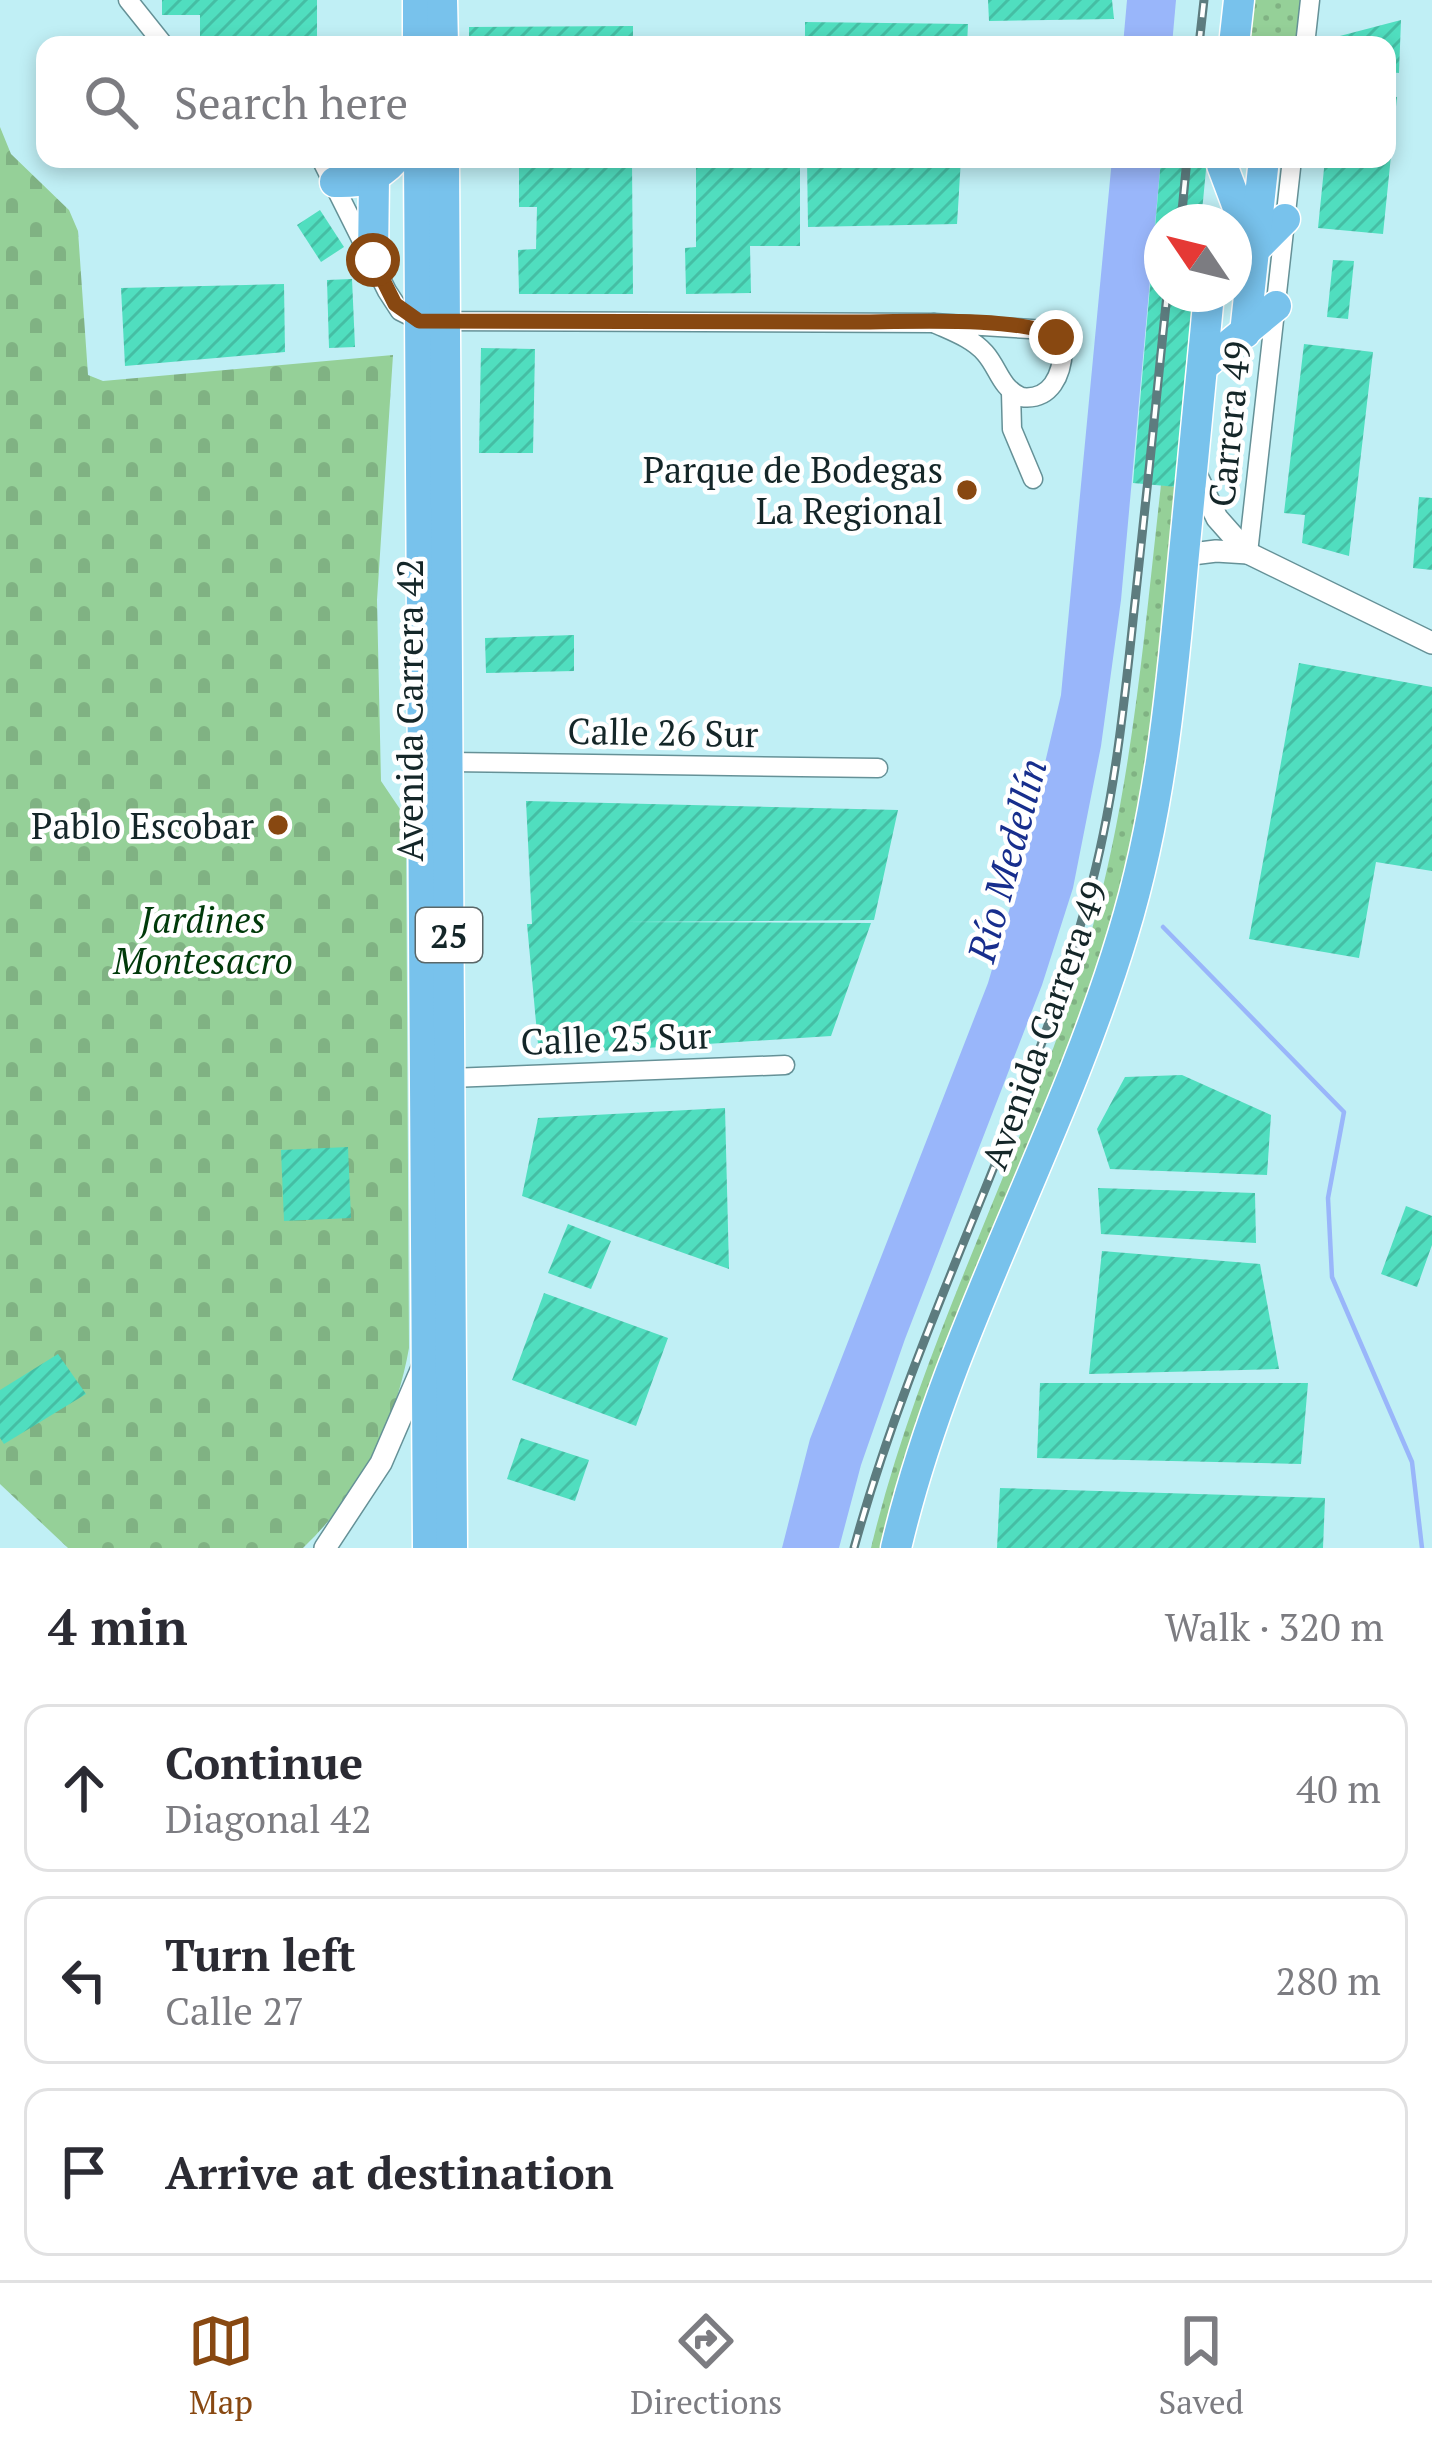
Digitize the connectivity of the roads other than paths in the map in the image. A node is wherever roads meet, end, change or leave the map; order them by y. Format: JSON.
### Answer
{"nodes":[{"id":1,"x":128,"y":0,"type":"edge"},
{"id":2,"x":418,"y":0,"type":"edge"},
{"id":3,"x":442,"y":0,"type":"edge"},
{"id":4,"x":1239,"y":0,"type":"edge"},
{"id":5,"x":1310,"y":0,"type":"edge"},
{"id":6,"x":157,"y":36,"type":"edge"},
{"id":7,"x":418,"y":36,"type":"edge"},
{"id":8,"x":443,"y":36,"type":"edge"},
{"id":9,"x":1235,"y":36,"type":"edge"},
{"id":10,"x":1306,"y":36,"type":"edge"},
{"id":11,"x":385,"y":168,"type":"edge"},
{"id":12,"x":419,"y":168,"type":"edge"},
{"id":13,"x":443,"y":168,"type":"edge"},
{"id":14,"x":1222,"y":168,"type":"edge"},
{"id":15,"x":1225,"y":168,"type":"edge"},
{"id":16,"x":1263,"y":168,"type":"edge"},
{"id":17,"x":1291,"y":168,"type":"edge"},
{"id":18,"x":328,"y":171,"type":"edge"},
{"id":19,"x":1218,"y":204,"type":"edge"},
{"id":20,"x":1286,"y":219,"type":"junction"},
{"id":21,"x":1254,"y":250,"type":"junction"},
{"id":22,"x":373,"y":260,"type":"junction"},
{"id":23,"x":1276,"y":306,"type":"junction"},
{"id":24,"x":1207,"y":312,"type":"edge"},
{"id":25,"x":432,"y":321,"type":"junction"},
{"id":26,"x":934,"y":323,"type":"junction"},
{"id":27,"x":1245,"y":333,"type":"junction"},
{"id":28,"x":1202,"y":366,"type":"junction"},
{"id":29,"x":1011,"y":392,"type":"junction"},
{"id":30,"x":1193,"y":466,"type":"junction"},
{"id":31,"x":1033,"y":478,"type":"dead end"},
{"id":32,"x":1248,"y":553,"type":"junction"},
{"id":33,"x":1184,"y":555,"type":"junction"},
{"id":34,"x":1432,"y":643,"type":"edge"},
{"id":35,"x":448,"y":762,"type":"junction"},
{"id":36,"x":878,"y":768,"type":"dead end"},
{"id":37,"x":449,"y":924,"type":"junction"},
{"id":38,"x":423,"y":1007,"type":"junction"},
{"id":39,"x":785,"y":1065,"type":"dead end"},
{"id":40,"x":450,"y":1078,"type":"junction"},
{"id":41,"x":427,"y":1356,"type":"junction"},
{"id":42,"x":436,"y":1543,"type":"edge"},
{"id":43,"x":325,"y":1548,"type":"edge"},
{"id":44,"x":896,"y":1548,"type":"edge"}],
"edges":[{"from":1,"to":6,"type":"street"},
{"from":2,"to":7,"type":"highway"},
{"from":3,"to":8,"type":"highway"},
{"from":4,"to":9,"type":"highway"},
{"from":5,"to":10,"type":"street"},
{"from":11,"to":18,"type":"highway"},
{"from":11,"to":22,"type":"highway"},
{"from":12,"to":25,"type":"highway","name":"Avenida Carrera 42","number":"25"},
{"from":13,"to":25,"type":"highway","name":"Avenida Carrera 42","number":"25"},
{"from":14,"to":19,"type":"highway"},
{"from":15,"to":21,"type":"highway"},
{"from":16,"to":21,"type":"highway"},
{"from":17,"to":20,"type":"street","name":"Carrera 49"},
{"from":18,"to":22,"type":"street"},
{"from":20,"to":21,"type":"highway"},
{"from":20,"to":23,"type":"street","name":"Carrera 49"},
{"from":21,"to":27,"type":"highway"},
{"from":22,"to":25,"type":"street"},
{"from":23,"to":27,"type":"highway"},
{"from":23,"to":32,"type":"street","name":"Carrera 49"},
{"from":24,"to":28,"type":"highway","name":"Avenida Carrera 49"},
{"from":25,"to":26,"type":"street"},
{"from":25,"to":35,"type":"highway","name":"Avenida Carrera 42","number":"25"},
{"from":25,"to":38,"type":"highway","name":"Avenida Carrera 42","number":"25"},
{"from":26,"to":29,"type":"street"},
{"from":26,"to":29,"type":"street"},
{"from":27,"to":28,"type":"highway"},
{"from":28,"to":30,"type":"highway","name":"Avenida Carrera 49"},
{"from":29,"to":31,"type":"street"},
{"from":30,"to":32,"type":"street"},
{"from":30,"to":33,"type":"highway","name":"Avenida Carrera 49"},
{"from":32,"to":33,"type":"street"},
{"from":32,"to":34,"type":"street"},
{"from":33,"to":44,"type":"highway","name":"Avenida Carrera 49"},
{"from":35,"to":36,"type":"street","name":"Calle 26 Sur"},
{"from":35,"to":37,"type":"highway","name":"Avenida Carrera 42","number":"25"},
{"from":37,"to":38,"type":"highway"},
{"from":37,"to":40,"type":"highway","name":"Avenida Carrera 42","number":"25"},
{"from":38,"to":41,"type":"highway","name":"Avenida Carrera 42","number":"25"},
{"from":39,"to":40,"type":"street","name":"Calle 25 Sur"},
{"from":40,"to":42,"type":"highway","name":"Avenida Carrera 42","number":"25"},
{"from":41,"to":42,"type":"highway","name":"Avenida Carrera 42","number":"25"},
{"from":41,"to":43,"type":"street"}]}
